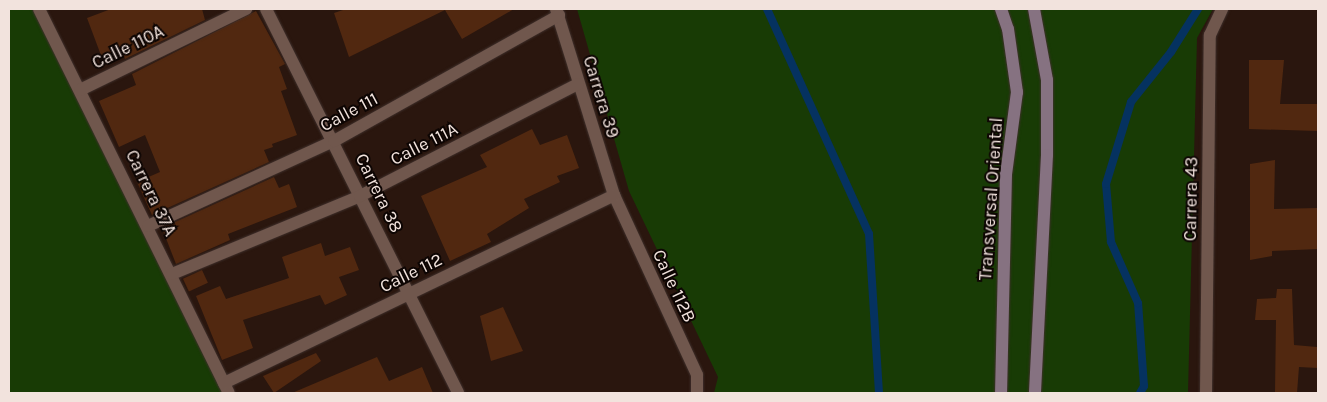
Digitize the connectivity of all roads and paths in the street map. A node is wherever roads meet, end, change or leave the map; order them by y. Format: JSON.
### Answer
{"nodes":[{"id":1,"x":39,"y":9,"type":"edge"},
{"id":2,"x":246,"y":9,"type":"edge"},
{"id":3,"x":266,"y":9,"type":"edge"},
{"id":4,"x":1001,"y":9,"type":"edge"},
{"id":5,"x":1034,"y":9,"type":"edge"},
{"id":6,"x":1222,"y":9,"type":"edge"},
{"id":7,"x":557,"y":12,"type":"edge"},
{"id":8,"x":578,"y":84,"type":"junction"},
{"id":9,"x":80,"y":90,"type":"junction"},
{"id":10,"x":334,"y":141,"type":"junction"},
{"id":11,"x":614,"y":195,"type":"junction"},
{"id":12,"x":360,"y":196,"type":"junction"},
{"id":13,"x":148,"y":226,"type":"junction"},
{"id":14,"x":172,"y":274,"type":"junction"},
{"id":15,"x":408,"y":294,"type":"junction"},
{"id":16,"x":227,"y":388,"type":"edge"},
{"id":17,"x":458,"y":393,"type":"edge"},
{"id":18,"x":697,"y":393,"type":"edge"},
{"id":19,"x":1002,"y":393,"type":"edge"},
{"id":20,"x":1035,"y":393,"type":"edge"},
{"id":21,"x":1206,"y":393,"type":"edge"}],
"edges":[{"from":1,"to":9,"type":"street","name":"Carrera 37A"},
{"from":2,"to":9,"type":"street","name":"Calle 110A"},
{"from":3,"to":10,"type":"street","name":"Carrera 38"},
{"from":4,"to":19,"type":"main road","name":"Transversal Oriental"},
{"from":5,"to":20,"type":"main road"},
{"from":6,"to":21,"type":"street","name":"Carrera 43"},
{"from":7,"to":8,"type":"street","name":"Carrera 39"},
{"from":7,"to":10,"type":"street","name":"Calle 111"},
{"from":8,"to":11,"type":"street","name":"Carrera 39"},
{"from":8,"to":12,"type":"street","name":"Calle 111A"},
{"from":9,"to":13,"type":"street","name":"Carrera 37A"},
{"from":10,"to":12,"type":"street","name":"Carrera 38"},
{"from":10,"to":13,"type":"street","name":"Calle 111"},
{"from":11,"to":15,"type":"street","name":"Calle 112"},
{"from":11,"to":18,"type":"street","name":"Calle 112B"},
{"from":12,"to":14,"type":"street","name":"Calle 111A"},
{"from":12,"to":15,"type":"street","name":"Carrera 38"},
{"from":13,"to":14,"type":"street","name":"Carrera 37A"},
{"from":14,"to":16,"type":"street","name":"Carrera 37A"},
{"from":15,"to":16,"type":"street","name":"Calle 112"},
{"from":15,"to":17,"type":"street","name":"Carrera 38"}]}
